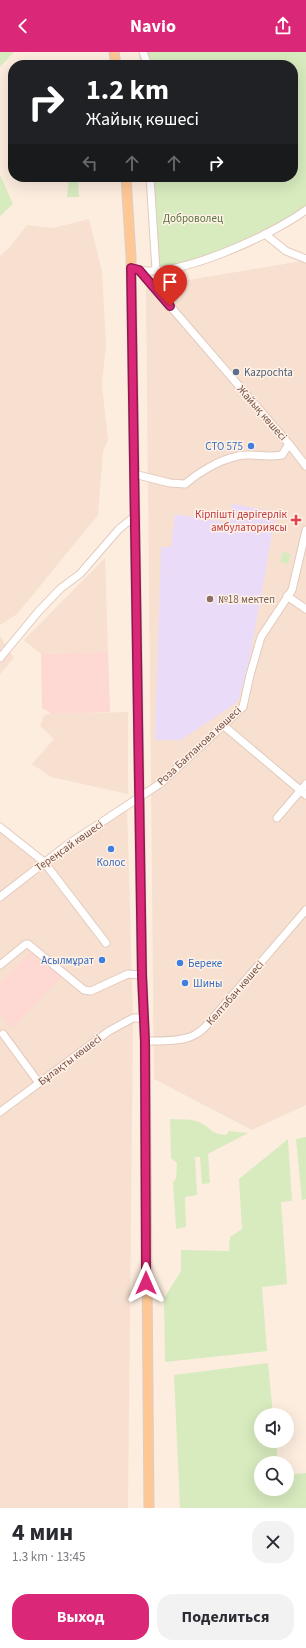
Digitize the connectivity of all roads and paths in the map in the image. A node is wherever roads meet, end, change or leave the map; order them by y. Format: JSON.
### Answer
{"nodes":[{"id":1,"x":126,"y":182,"type":"edge"},
{"id":2,"x":150,"y":182,"type":"edge"},
{"id":3,"x":306,"y":210,"type":"edge"},
{"id":4,"x":265,"y":234,"type":"junction"},
{"id":5,"x":306,"y":259,"type":"edge"},
{"id":6,"x":135,"y":269,"type":"junction"},
{"id":7,"x":156,"y":270,"type":"junction"},
{"id":8,"x":289,"y":444,"type":"junction"},
{"id":9,"x":306,"y":466,"type":"edge"},
{"id":10,"x":134,"y":474,"type":"junction"},
{"id":11,"x":135,"y":516,"type":"junction"},
{"id":12,"x":306,"y":530,"type":"edge"},
{"id":13,"x":287,"y":596,"type":"junction"},
{"id":14,"x":306,"y":609,"type":"edge"},
{"id":15,"x":0,"y":658,"type":"edge"},
{"id":16,"x":224,"y":726,"type":"junction"},
{"id":17,"x":306,"y":784,"type":"edge"},
{"id":18,"x":303,"y":793,"type":"edge"},
{"id":19,"x":139,"y":798,"type":"junction"},
{"id":20,"x":277,"y":818,"type":"dead end"},
{"id":21,"x":0,"y":828,"type":"edge"},
{"id":22,"x":44,"y":862,"type":"junction"},
{"id":23,"x":0,"y":897,"type":"edge"},
{"id":24,"x":306,"y":910,"type":"edge"},
{"id":25,"x":106,"y":943,"type":"dead end"},
{"id":26,"x":0,"y":965,"type":"edge"},
{"id":27,"x":142,"y":975,"type":"junction"},
{"id":28,"x":144,"y":1018,"type":"junction"},
{"id":29,"x":3,"y":1034,"type":"dead end"},
{"id":30,"x":145,"y":1041,"type":"junction"},
{"id":31,"x":39,"y":1083,"type":"junction"},
{"id":32,"x":0,"y":1112,"type":"edge"},
{"id":33,"x":149,"y":1508,"type":"edge"}],
"edges":[{"from":1,"to":6,"type":"main road"},
{"from":2,"to":7,"type":"street"},
{"from":3,"to":4,"type":"street"},
{"from":4,"to":5,"type":"street"},
{"from":4,"to":7,"type":"street"},
{"from":6,"to":7,"type":"street"},
{"from":6,"to":8,"type":"street","name":"Жайық көшесі"},
{"from":6,"to":10,"type":"main road"},
{"from":8,"to":9,"type":"street","name":"Жайық көшесі"},
{"from":8,"to":10,"type":"street"},
{"from":10,"to":11,"type":"main road"},
{"from":11,"to":15,"type":"street"},
{"from":11,"to":19,"type":"main road"},
{"from":12,"to":13,"type":"street","name":"Роза Бағланова көшесі"},
{"from":13,"to":14,"type":"street"},
{"from":13,"to":16,"type":"street","name":"Роза Бағланова көшесі"},
{"from":16,"to":18,"type":"street"},
{"from":16,"to":19,"type":"street","name":"Роза Бағланова көшесі"},
{"from":17,"to":18,"type":"street"},
{"from":18,"to":20,"type":"street"},
{"from":19,"to":22,"type":"street","name":"Тереңсай көшесі"},
{"from":19,"to":27,"type":"main road"},
{"from":21,"to":22,"type":"street"},
{"from":22,"to":23,"type":"street","name":"Тереңсай көшесі"},
{"from":22,"to":25,"type":"street"},
{"from":24,"to":30,"type":"street","name":"Көлтабан көшесі"},
{"from":26,"to":27,"type":"street"},
{"from":27,"to":28,"type":"main road"},
{"from":28,"to":30,"type":"main road"},
{"from":28,"to":31,"type":"street","name":"Бұлақты көшесі"},
{"from":29,"to":31,"type":"street"},
{"from":30,"to":33,"type":"main road"},
{"from":31,"to":32,"type":"street","name":"Бұлақты көшесі"}]}
